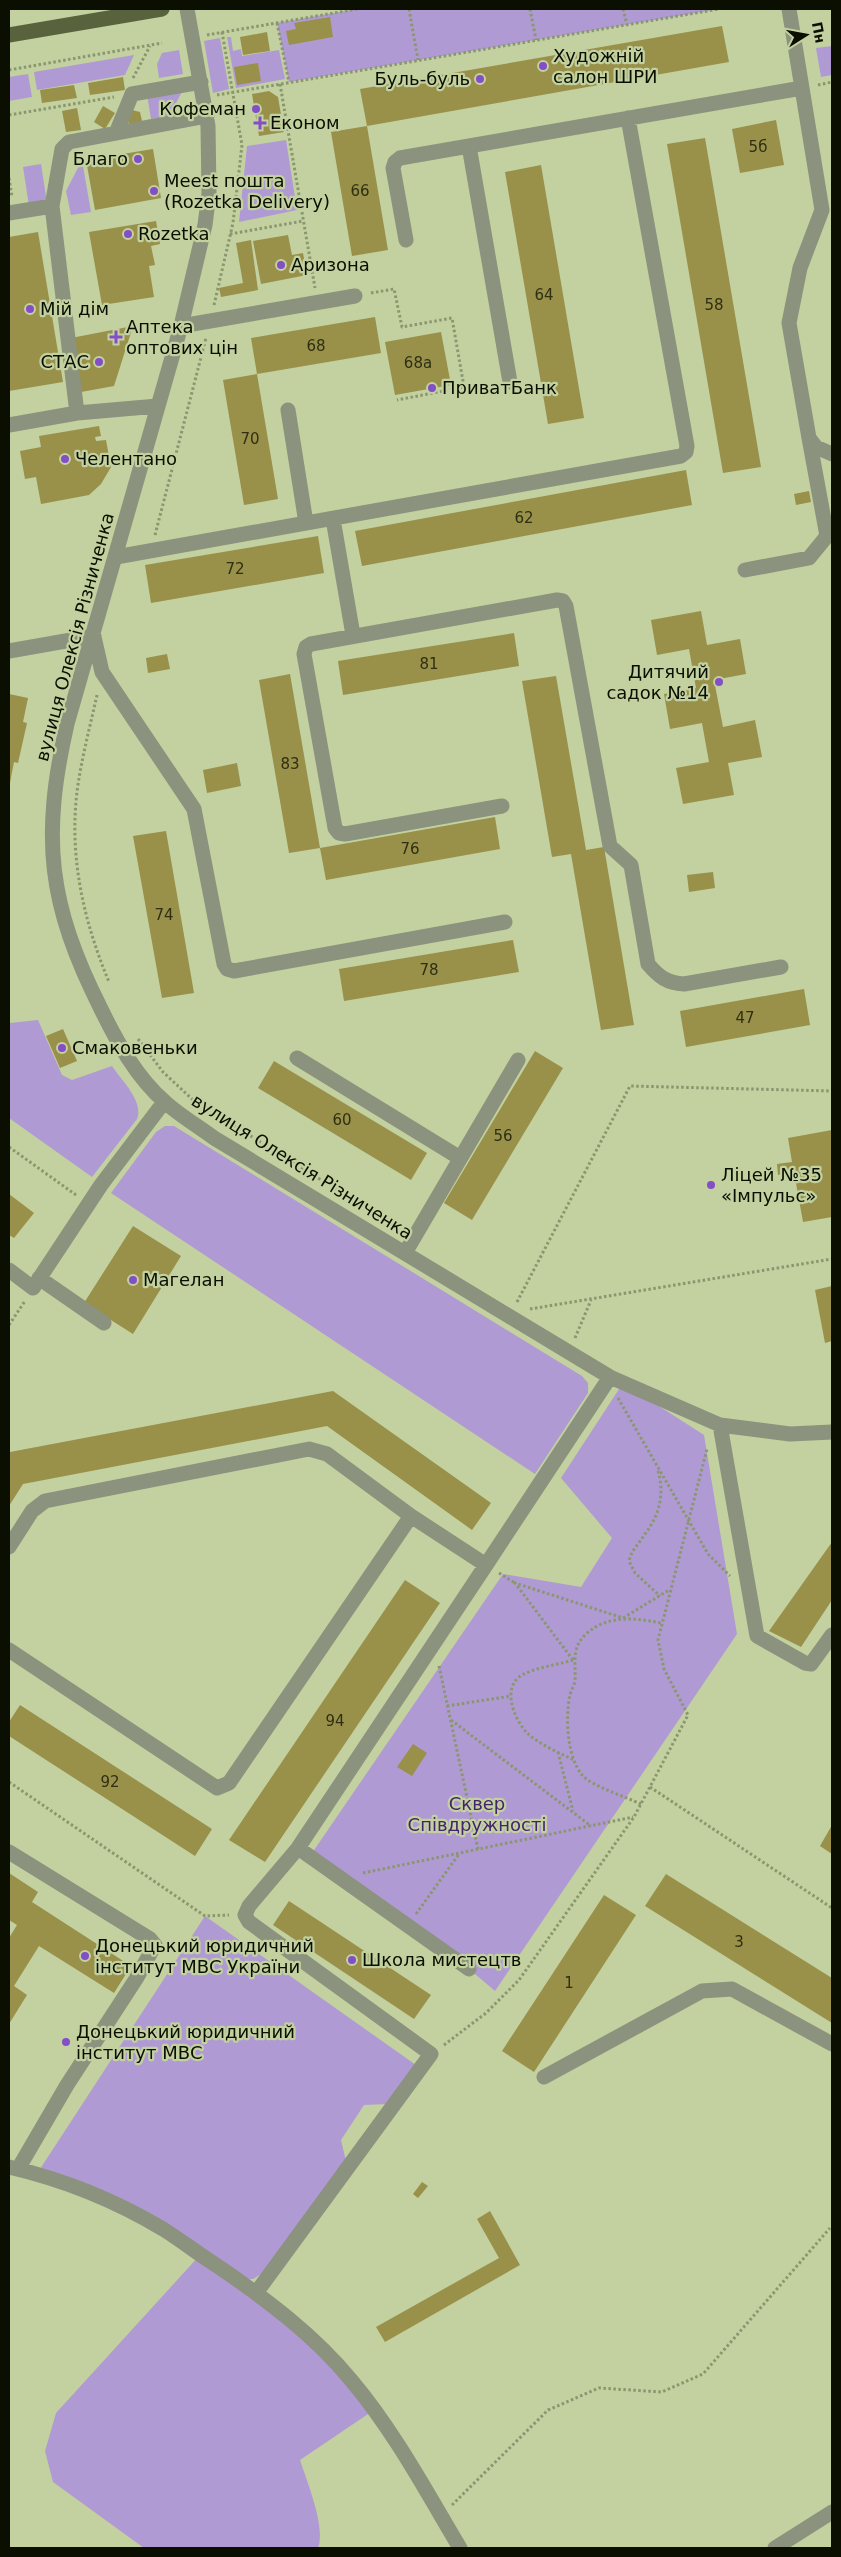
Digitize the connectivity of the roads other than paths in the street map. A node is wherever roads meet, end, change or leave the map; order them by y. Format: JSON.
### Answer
{"nodes":[{"id":1,"x":162,"y":9,"type":"edge"},
{"id":2,"x":187,"y":9,"type":"edge"},
{"id":3,"x":789,"y":9,"type":"edge"},
{"id":4,"x":9,"y":36,"type":"edge"},
{"id":5,"x":802,"y":88,"type":"junction"},
{"id":6,"x":202,"y":90,"type":"junction"},
{"id":7,"x":207,"y":116,"type":"junction"},
{"id":8,"x":628,"y":118,"type":"junction"},
{"id":9,"x":116,"y":133,"type":"junction"},
{"id":10,"x":469,"y":146,"type":"junction"},
{"id":11,"x":52,"y":206,"type":"junction"},
{"id":12,"x":11,"y":209,"type":"edge"},
{"id":13,"x":827,"y":209,"type":"edge"},
{"id":14,"x":406,"y":240,"type":"dead end"},
{"id":15,"x":355,"y":296,"type":"road end"},
{"id":16,"x":182,"y":326,"type":"junction"},
{"id":17,"x":510,"y":382,"type":"dead end"},
{"id":18,"x":158,"y":406,"type":"junction"},
{"id":19,"x":288,"y":410,"type":"dead end"},
{"id":20,"x":77,"y":413,"type":"junction"},
{"id":21,"x":9,"y":425,"type":"edge"},
{"id":22,"x":809,"y":438,"type":"junction"},
{"id":23,"x":832,"y":454,"type":"edge"},
{"id":24,"x":333,"y":519,"type":"junction"},
{"id":25,"x":306,"y":523,"type":"junction"},
{"id":26,"x":116,"y":557,"type":"junction"},
{"id":27,"x":745,"y":570,"type":"dead end"},
{"id":28,"x":353,"y":635,"type":"junction"},
{"id":29,"x":94,"y":636,"type":"junction"},
{"id":30,"x":9,"y":651,"type":"edge"},
{"id":31,"x":502,"y":806,"type":"dead end"},
{"id":32,"x":505,"y":922,"type":"dead end"},
{"id":33,"x":781,"y":968,"type":"dead end"},
{"id":34,"x":297,"y":1058,"type":"dead end"},
{"id":35,"x":518,"y":1060,"type":"dead end"},
{"id":36,"x":164,"y":1102,"type":"junction"},
{"id":37,"x":460,"y":1158,"type":"junction"},
{"id":38,"x":404,"y":1253,"type":"junction"},
{"id":39,"x":9,"y":1270,"type":"edge"},
{"id":40,"x":36,"y":1283,"type":"junction"},
{"id":41,"x":104,"y":1323,"type":"dead end"},
{"id":42,"x":607,"y":1381,"type":"junction"},
{"id":43,"x":720,"y":1425,"type":"junction"},
{"id":44,"x":832,"y":1432,"type":"edge"},
{"id":45,"x":412,"y":1516,"type":"junction"},
{"id":46,"x":9,"y":1546,"type":"edge"},
{"id":47,"x":486,"y":1565,"type":"junction"},
{"id":48,"x":832,"y":1635,"type":"edge"},
{"id":49,"x":9,"y":1650,"type":"edge"},
{"id":50,"x":298,"y":1848,"type":"junction"},
{"id":51,"x":9,"y":1852,"type":"edge"},
{"id":52,"x":469,"y":1969,"type":"dead end"},
{"id":53,"x":832,"y":2044,"type":"edge"},
{"id":54,"x":544,"y":2077,"type":"dead end"},
{"id":55,"x":13,"y":2168,"type":"edge"},
{"id":56,"x":256,"y":2293,"type":"junction"},
{"id":57,"x":832,"y":2512,"type":"edge"},
{"id":58,"x":460,"y":2548,"type":"edge"},
{"id":59,"x":775,"y":2548,"type":"edge"}],
"edges":[{"from":1,"to":4,"type":"main road"},
{"from":2,"to":6,"type":"street","name":"вулиця Олексія Різниченка"},
{"from":3,"to":5,"type":"street"},
{"from":5,"to":8,"type":"street"},
{"from":5,"to":13,"type":"street"},
{"from":6,"to":7,"type":"street","name":"вулиця Олексія Різниченка"},
{"from":6,"to":9,"type":"street"},
{"from":7,"to":9,"type":"street"},
{"from":7,"to":16,"type":"street","name":"вулиця Олексія Різниченка"},
{"from":8,"to":10,"type":"street"},
{"from":8,"to":24,"type":"street"},
{"from":9,"to":11,"type":"street"},
{"from":10,"to":14,"type":"street"},
{"from":10,"to":17,"type":"street"},
{"from":11,"to":12,"type":"street"},
{"from":11,"to":20,"type":"street"},
{"from":13,"to":22,"type":"street"},
{"from":15,"to":16,"type":"street"},
{"from":16,"to":18,"type":"street","name":"вулиця Олексія Різниченка"},
{"from":18,"to":20,"type":"street"},
{"from":18,"to":26,"type":"street","name":"вулиця Олексія Різниченка"},
{"from":19,"to":25,"type":"street"},
{"from":20,"to":21,"type":"street"},
{"from":22,"to":23,"type":"street"},
{"from":22,"to":27,"type":"street"},
{"from":24,"to":25,"type":"street"},
{"from":24,"to":28,"type":"street"},
{"from":25,"to":26,"type":"street"},
{"from":26,"to":29,"type":"street","name":"вулиця Олексія Різниченка"},
{"from":28,"to":31,"type":"street"},
{"from":28,"to":33,"type":"street"},
{"from":29,"to":30,"type":"street"},
{"from":29,"to":32,"type":"street"},
{"from":29,"to":36,"type":"street","name":"вулиця Олексія Різниченка"},
{"from":34,"to":37,"type":"street"},
{"from":35,"to":37,"type":"street"},
{"from":36,"to":38,"type":"street","name":"вулиця Олексія Різниченка"},
{"from":36,"to":40,"type":"street"},
{"from":37,"to":38,"type":"street"},
{"from":38,"to":42,"type":"street","name":"вулиця Олексія Різниченка"},
{"from":39,"to":40,"type":"street"},
{"from":40,"to":41,"type":"street"},
{"from":42,"to":43,"type":"street","name":"вулиця Олексія Різниченка"},
{"from":42,"to":47,"type":"street"},
{"from":43,"to":44,"type":"street","name":"вулиця Олексія Різниченка"},
{"from":43,"to":48,"type":"street"},
{"from":45,"to":46,"type":"street"},
{"from":45,"to":47,"type":"street"},
{"from":45,"to":49,"type":"street"},
{"from":47,"to":50,"type":"street"},
{"from":50,"to":52,"type":"street"},
{"from":50,"to":56,"type":"street"},
{"from":51,"to":55,"type":"street"},
{"from":53,"to":54,"type":"street"},
{"from":55,"to":56,"type":"street"},
{"from":56,"to":58,"type":"street"},
{"from":57,"to":59,"type":"street"}]}
